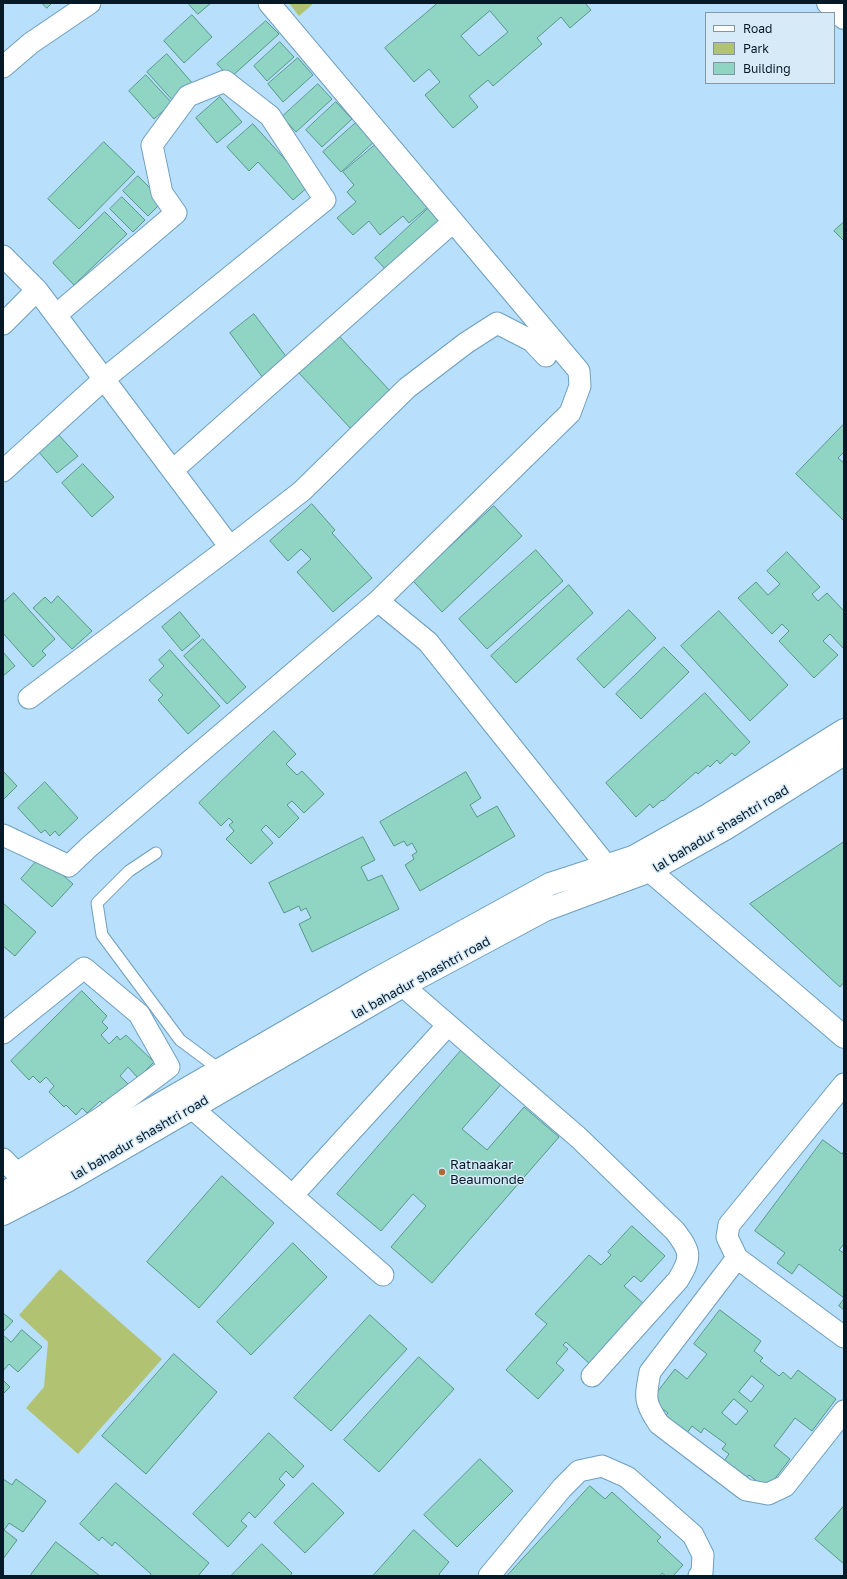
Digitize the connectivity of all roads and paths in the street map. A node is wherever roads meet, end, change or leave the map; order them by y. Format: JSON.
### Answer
{"nodes":[{"id":1,"x":90,"y":3,"type":"edge"},
{"id":2,"x":269,"y":3,"type":"edge"},
{"id":3,"x":828,"y":3,"type":"edge"},
{"id":4,"x":844,"y":18,"type":"edge"},
{"id":5,"x":3,"y":67,"type":"edge"},
{"id":6,"x":453,"y":222,"type":"junction"},
{"id":7,"x":3,"y":256,"type":"edge"},
{"id":8,"x":37,"y":290,"type":"junction"},
{"id":9,"x":56,"y":315,"type":"junction"},
{"id":10,"x":3,"y":324,"type":"edge"},
{"id":11,"x":546,"y":356,"type":"dead end"},
{"id":12,"x":104,"y":378,"type":"junction"},
{"id":13,"x":173,"y":470,"type":"junction"},
{"id":14,"x":3,"y":471,"type":"edge"},
{"id":15,"x":230,"y":547,"type":"junction"},
{"id":16,"x":378,"y":601,"type":"junction"},
{"id":17,"x":29,"y":698,"type":"dead end"},
{"id":18,"x":844,"y":730,"type":"edge"},
{"id":19,"x":844,"y":754,"type":"edge"},
{"id":20,"x":3,"y":835,"type":"edge"},
{"id":21,"x":156,"y":853,"type":"dead end"},
{"id":22,"x":633,"y":857,"type":"junction"},
{"id":23,"x":606,"y":865,"type":"junction"},
{"id":24,"x":650,"y":871,"type":"junction"},
{"id":25,"x":403,"y":986,"type":"junction"},
{"id":26,"x":448,"y":1025,"type":"junction"},
{"id":27,"x":3,"y":1033,"type":"edge"},
{"id":28,"x":844,"y":1037,"type":"edge"},
{"id":29,"x":219,"y":1069,"type":"junction"},
{"id":30,"x":844,"y":1084,"type":"edge"},
{"id":31,"x":192,"y":1108,"type":"junction"},
{"id":32,"x":20,"y":1178,"type":"edge"},
{"id":33,"x":3,"y":1193,"type":"edge"},
{"id":34,"x":292,"y":1196,"type":"junction"},
{"id":35,"x":3,"y":1214,"type":"edge"},
{"id":36,"x":737,"y":1258,"type":"junction"},
{"id":37,"x":383,"y":1275,"type":"dead end"},
{"id":38,"x":844,"y":1337,"type":"edge"},
{"id":39,"x":592,"y":1376,"type":"dead end"},
{"id":40,"x":844,"y":1411,"type":"edge"},
{"id":41,"x":489,"y":1576,"type":"edge"},
{"id":42,"x":699,"y":1576,"type":"edge"}],
"edges":[{"from":1,"to":5,"type":"street"},
{"from":2,"to":6,"type":"street"},
{"from":3,"to":4,"type":"main road"},
{"from":6,"to":13,"type":"street"},
{"from":6,"to":16,"type":"street"},
{"from":7,"to":8,"type":"street"},
{"from":8,"to":9,"type":"street"},
{"from":8,"to":10,"type":"street"},
{"from":9,"to":12,"type":"street"},
{"from":9,"to":12,"type":"street"},
{"from":11,"to":15,"type":"street"},
{"from":12,"to":13,"type":"street"},
{"from":12,"to":14,"type":"street"},
{"from":13,"to":15,"type":"street"},
{"from":15,"to":17,"type":"street"},
{"from":16,"to":20,"type":"street"},
{"from":16,"to":23,"type":"street"},
{"from":18,"to":22,"type":"main road"},
{"from":19,"to":24,"type":"main road","name":"lal bahadur shashtri road"},
{"from":21,"to":29,"type":"lane"},
{"from":22,"to":23,"type":"main road"},
{"from":22,"to":24,"type":"street"},
{"from":23,"to":29,"type":"main road"},
{"from":24,"to":25,"type":"main road","name":"lal bahadur shashtri road"},
{"from":24,"to":28,"type":"main road"},
{"from":25,"to":26,"type":"street"},
{"from":25,"to":31,"type":"main road","name":"lal bahadur shashtri road"},
{"from":26,"to":34,"type":"street"},
{"from":26,"to":39,"type":"street"},
{"from":27,"to":32,"type":"street"},
{"from":29,"to":32,"type":"main road"},
{"from":30,"to":36,"type":"street"},
{"from":31,"to":32,"type":"main road","name":"lal bahadur shashtri road"},
{"from":31,"to":34,"type":"street"},
{"from":32,"to":33,"type":"main road"},
{"from":32,"to":35,"type":"main road","name":"lal bahadur shashtri road"},
{"from":34,"to":37,"type":"street"},
{"from":36,"to":38,"type":"street"},
{"from":36,"to":40,"type":"street"},
{"from":41,"to":42,"type":"street"}]}
